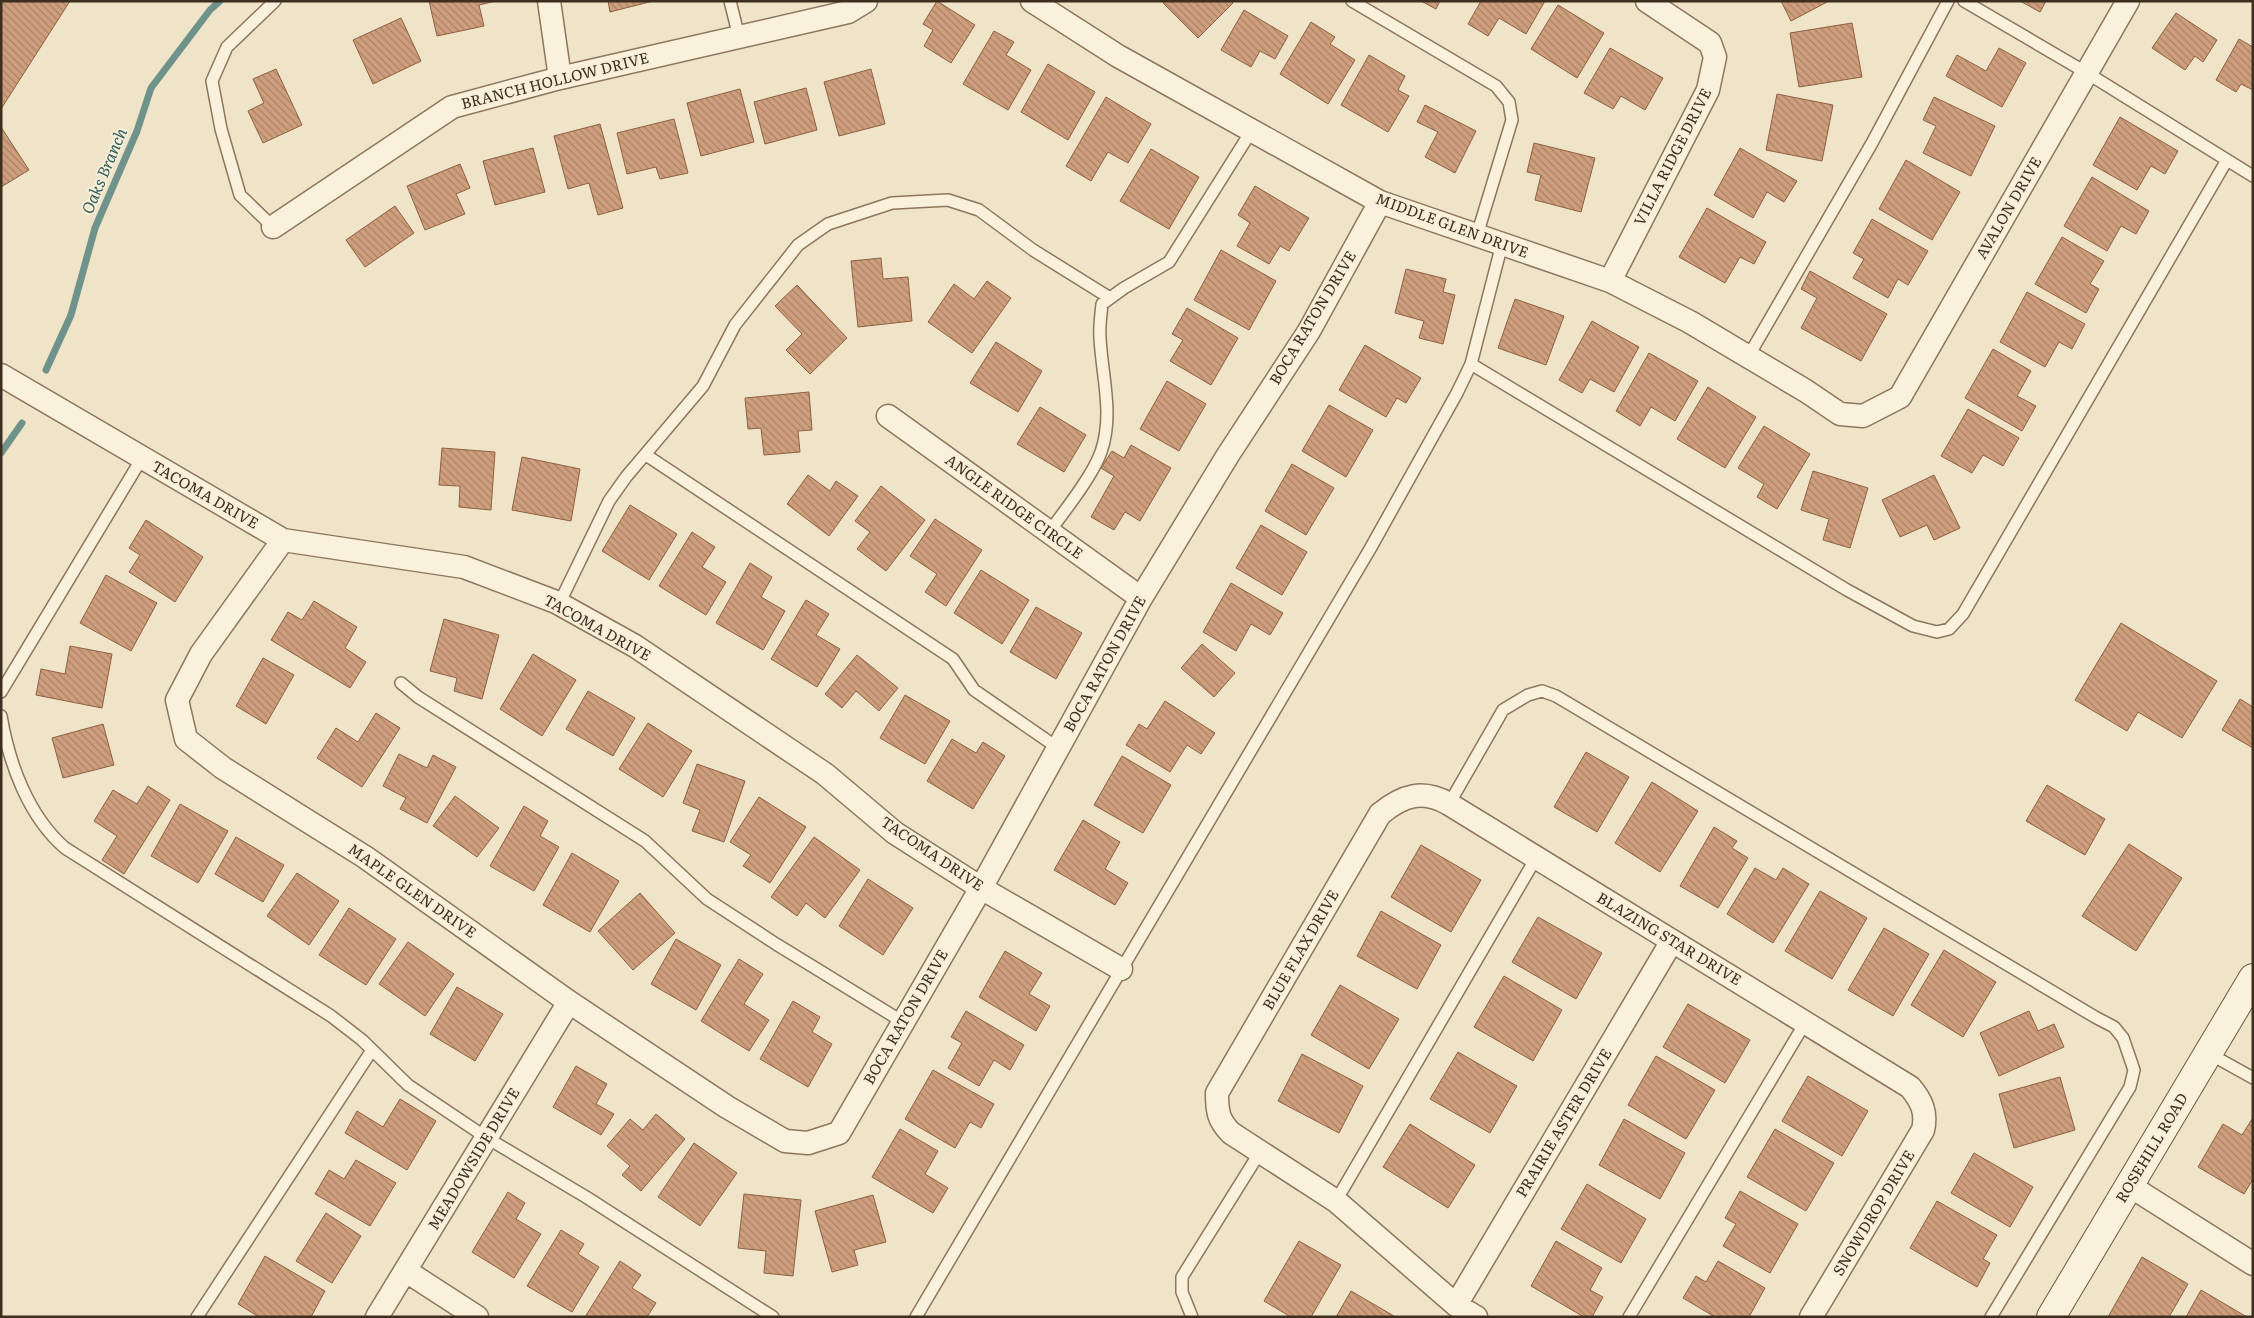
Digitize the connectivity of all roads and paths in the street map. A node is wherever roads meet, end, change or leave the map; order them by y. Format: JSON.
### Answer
{"nodes":[{"id":1,"x":275,"y":1,"type":"edge"},
{"id":2,"x":549,"y":1,"type":"edge"},
{"id":3,"x":730,"y":1,"type":"edge"},
{"id":4,"x":866,"y":1,"type":"edge"},
{"id":5,"x":1032,"y":1,"type":"edge"},
{"id":6,"x":1352,"y":1,"type":"edge"},
{"id":7,"x":1647,"y":1,"type":"edge"},
{"id":8,"x":1948,"y":1,"type":"edge"},
{"id":9,"x":1964,"y":1,"type":"edge"},
{"id":10,"x":2128,"y":1,"type":"edge"},
{"id":11,"x":739,"y":37,"type":"junction"},
{"id":12,"x":2086,"y":73,"type":"junction"},
{"id":13,"x":560,"y":78,"type":"junction"},
{"id":14,"x":1252,"y":130,"type":"junction"},
{"id":15,"x":2227,"y":160,"type":"junction"},
{"id":16,"x":2253,"y":176,"type":"edge"},
{"id":17,"x":1380,"y":202,"type":"junction"},
{"id":18,"x":274,"y":227,"type":"joint"},
{"id":19,"x":1477,"y":235,"type":"junction"},
{"id":20,"x":1502,"y":244,"type":"junction"},
{"id":21,"x":1610,"y":281,"type":"junction"},
{"id":22,"x":1110,"y":298,"type":"junction"},
{"id":23,"x":1748,"y":357,"type":"junction"},
{"id":24,"x":1471,"y":364,"type":"junction"},
{"id":25,"x":1,"y":375,"type":"edge"},
{"id":26,"x":1882,"y":407,"type":"joint"},
{"id":27,"x":888,"y":416,"type":"dead end"},
{"id":28,"x":646,"y":456,"type":"junction"},
{"id":29,"x":142,"y":458,"type":"junction"},
{"id":30,"x":1049,"y":532,"type":"junction"},
{"id":31,"x":282,"y":540,"type":"junction"},
{"id":32,"x":1141,"y":598,"type":"junction"},
{"id":33,"x":560,"y":604,"type":"junction"},
{"id":34,"x":401,"y":683,"type":"dead end"},
{"id":35,"x":1,"y":692,"type":"edge"},
{"id":36,"x":1,"y":716,"type":"edge"},
{"id":37,"x":1058,"y":748,"type":"junction"},
{"id":38,"x":1404,"y":799,"type":"joint"},
{"id":39,"x":1449,"y":804,"type":"junction"},
{"id":40,"x":1536,"y":858,"type":"junction"},
{"id":41,"x":981,"y":888,"type":"junction"},
{"id":42,"x":1672,"y":941,"type":"junction"},
{"id":43,"x":1121,"y":969,"type":"junction"},
{"id":44,"x":2253,"y":978,"type":"edge"},
{"id":45,"x":570,"y":1002,"type":"junction"},
{"id":46,"x":904,"y":1022,"type":"junction"},
{"id":47,"x":1805,"y":1023,"type":"junction"},
{"id":48,"x":372,"y":1050,"type":"junction"},
{"id":49,"x":2208,"y":1053,"type":"junction"},
{"id":50,"x":2253,"y":1078,"type":"edge"},
{"id":51,"x":1923,"y":1106,"type":"joint"},
{"id":52,"x":839,"y":1133,"type":"joint"},
{"id":53,"x":487,"y":1138,"type":"junction"},
{"id":54,"x":1260,"y":1152,"type":"junction"},
{"id":55,"x":2130,"y":1186,"type":"junction"},
{"id":56,"x":1336,"y":1201,"type":"junction"},
{"id":57,"x":2253,"y":1264,"type":"edge"},
{"id":58,"x":406,"y":1271,"type":"junction"},
{"id":59,"x":1456,"y":1305,"type":"junction"},
{"id":60,"x":197,"y":1317,"type":"edge"},
{"id":61,"x":378,"y":1317,"type":"edge"},
{"id":62,"x":478,"y":1317,"type":"edge"},
{"id":63,"x":772,"y":1317,"type":"edge"},
{"id":64,"x":916,"y":1317,"type":"edge"},
{"id":65,"x":1192,"y":1317,"type":"edge"},
{"id":66,"x":1476,"y":1317,"type":"edge"},
{"id":67,"x":1629,"y":1317,"type":"edge"},
{"id":68,"x":1811,"y":1317,"type":"edge"},
{"id":69,"x":1991,"y":1317,"type":"edge"},
{"id":70,"x":2051,"y":1317,"type":"edge"}],
"edges":[{"from":1,"to":18,"type":"lane"},
{"from":2,"to":13,"type":"street"},
{"from":3,"to":11,"type":"lane"},
{"from":4,"to":11,"type":"street","name":"BRANCH HOLLOW DRIVE"},
{"from":5,"to":14,"type":"street","name":"MIDDLE GLEN DRIVE"},
{"from":6,"to":19,"type":"lane"},
{"from":7,"to":21,"type":"street","name":"VILLA RIDGE DRIVE"},
{"from":8,"to":23,"type":"lane"},
{"from":9,"to":12,"type":"lane"},
{"from":10,"to":12,"type":"street","name":"AVALON DRIVE"},
{"from":11,"to":13,"type":"street","name":"BRANCH HOLLOW DRIVE"},
{"from":12,"to":15,"type":"lane"},
{"from":12,"to":26,"type":"street","name":"AVALON DRIVE"},
{"from":13,"to":18,"type":"street","name":"BRANCH HOLLOW DRIVE"},
{"from":14,"to":17,"type":"street","name":"MIDDLE GLEN DRIVE"},
{"from":14,"to":22,"type":"lane"},
{"from":15,"to":16,"type":"lane"},
{"from":15,"to":24,"type":"lane"},
{"from":17,"to":19,"type":"street","name":"MIDDLE GLEN DRIVE"},
{"from":17,"to":32,"type":"street","name":"BOCA RATON DRIVE"},
{"from":19,"to":20,"type":"street","name":"MIDDLE GLEN DRIVE"},
{"from":20,"to":21,"type":"street","name":"MIDDLE GLEN DRIVE"},
{"from":20,"to":24,"type":"lane"},
{"from":21,"to":23,"type":"street","name":"MIDDLE GLEN DRIVE"},
{"from":22,"to":28,"type":"lane"},
{"from":22,"to":30,"type":"lane"},
{"from":23,"to":26,"type":"street","name":"MIDDLE GLEN DRIVE"},
{"from":24,"to":43,"type":"lane"},
{"from":25,"to":29,"type":"street","name":"TACOMA DRIVE"},
{"from":27,"to":30,"type":"street","name":"ANGLE RIDGE CIRCLE"},
{"from":28,"to":33,"type":"lane"},
{"from":28,"to":37,"type":"lane"},
{"from":29,"to":31,"type":"street","name":"TACOMA DRIVE"},
{"from":29,"to":35,"type":"lane"},
{"from":30,"to":32,"type":"street","name":"ANGLE RIDGE CIRCLE"},
{"from":31,"to":33,"type":"street","name":"TACOMA DRIVE"},
{"from":31,"to":45,"type":"street","name":"MAPLE GLEN DRIVE"},
{"from":32,"to":37,"type":"street","name":"BOCA RATON DRIVE"},
{"from":33,"to":41,"type":"street","name":"TACOMA DRIVE"},
{"from":34,"to":46,"type":"lane"},
{"from":36,"to":48,"type":"lane"},
{"from":37,"to":41,"type":"street","name":"BOCA RATON DRIVE"},
{"from":38,"to":39,"type":"street","name":"BLAZING STAR DRIVE"},
{"from":38,"to":54,"type":"street","name":"BLUE FLAX DRIVE"},
{"from":39,"to":40,"type":"street","name":"BLAZING STAR DRIVE"},
{"from":39,"to":69,"type":"lane"},
{"from":40,"to":42,"type":"street","name":"BLAZING STAR DRIVE"},
{"from":40,"to":56,"type":"lane"},
{"from":41,"to":43,"type":"street","name":"TACOMA DRIVE"},
{"from":41,"to":46,"type":"street","name":"BOCA RATON DRIVE"},
{"from":42,"to":47,"type":"street","name":"BLAZING STAR DRIVE"},
{"from":42,"to":59,"type":"street","name":"PRAIRIE ASTER DRIVE"},
{"from":43,"to":64,"type":"lane"},
{"from":44,"to":49,"type":"street","name":"ROSEHILL ROAD"},
{"from":45,"to":52,"type":"street","name":"MAPLE GLEN DRIVE"},
{"from":45,"to":53,"type":"street","name":"MEADOWSIDE DRIVE"},
{"from":46,"to":52,"type":"street","name":"BOCA RATON DRIVE"},
{"from":47,"to":51,"type":"street","name":"BLAZING STAR DRIVE"},
{"from":47,"to":67,"type":"lane"},
{"from":48,"to":53,"type":"lane"},
{"from":48,"to":60,"type":"lane"},
{"from":49,"to":50,"type":"lane"},
{"from":49,"to":55,"type":"street","name":"ROSEHILL ROAD"},
{"from":51,"to":68,"type":"street","name":"SNOWDROP DRIVE"},
{"from":53,"to":58,"type":"street","name":"MEADOWSIDE DRIVE"},
{"from":53,"to":63,"type":"lane"},
{"from":54,"to":56,"type":"street"},
{"from":54,"to":65,"type":"lane"},
{"from":55,"to":57,"type":"street"},
{"from":55,"to":70,"type":"street","name":"ROSEHILL ROAD"},
{"from":56,"to":59,"type":"street"},
{"from":58,"to":61,"type":"street","name":"MEADOWSIDE DRIVE"},
{"from":58,"to":62,"type":"street"},
{"from":59,"to":66,"type":"street"}]}
